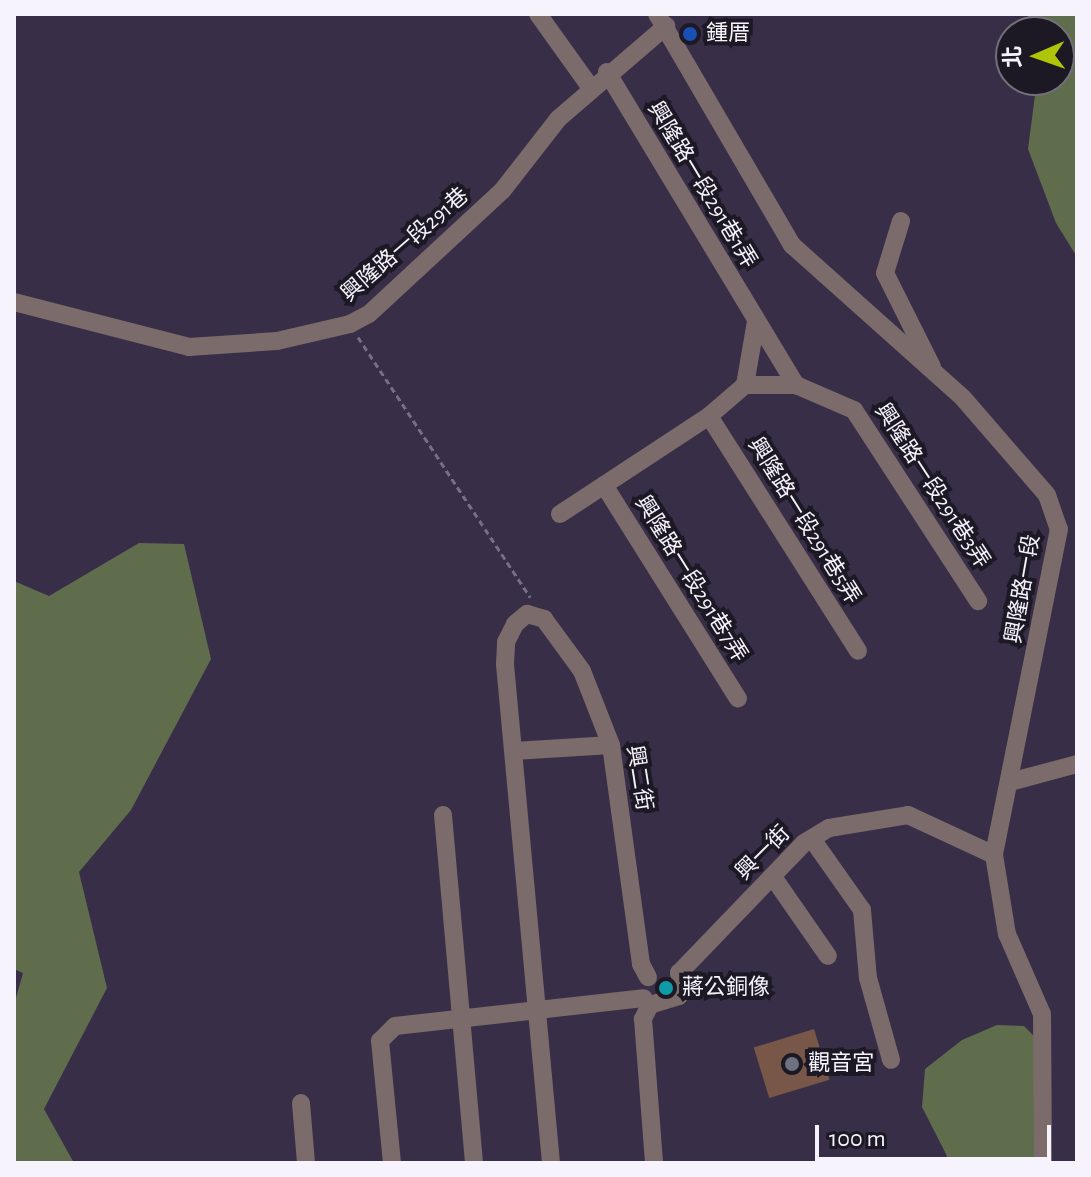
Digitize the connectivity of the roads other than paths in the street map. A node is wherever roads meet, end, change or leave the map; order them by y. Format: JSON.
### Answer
{"nodes":[{"id":1,"x":538,"y":14,"type":"edge"},
{"id":2,"x":661,"y":20,"type":"edge"},
{"id":3,"x":607,"y":72,"type":"junction"},
{"id":4,"x":591,"y":88,"type":"junction"},
{"id":5,"x":901,"y":221,"type":"dead end"},
{"id":6,"x":14,"y":302,"type":"edge"},
{"id":7,"x":756,"y":321,"type":"junction"},
{"id":8,"x":935,"y":374,"type":"junction"},
{"id":9,"x":745,"y":385,"type":"junction"},
{"id":10,"x":796,"y":385,"type":"junction"},
{"id":11,"x":709,"y":416,"type":"junction"},
{"id":12,"x":604,"y":485,"type":"junction"},
{"id":13,"x":560,"y":514,"type":"dead end"},
{"id":14,"x":978,"y":601,"type":"dead end"},
{"id":15,"x":858,"y":651,"type":"dead end"},
{"id":16,"x":738,"y":699,"type":"dead end"},
{"id":17,"x":611,"y":745,"type":"junction"},
{"id":18,"x":514,"y":751,"type":"junction"},
{"id":19,"x":1077,"y":764,"type":"edge"},
{"id":20,"x":1010,"y":782,"type":"junction"},
{"id":21,"x":443,"y":815,"type":"dead end"},
{"id":22,"x":812,"y":839,"type":"junction"},
{"id":23,"x":994,"y":855,"type":"junction"},
{"id":24,"x":773,"y":877,"type":"junction"},
{"id":25,"x":828,"y":956,"type":"dead end"},
{"id":26,"x":679,"y":973,"type":"junction"},
{"id":27,"x":648,"y":977,"type":"junction"},
{"id":28,"x":647,"y":1002,"type":"junction"},
{"id":29,"x":540,"y":1013,"type":"junction"},
{"id":30,"x":462,"y":1020,"type":"junction"},
{"id":31,"x":891,"y":1060,"type":"dead end"},
{"id":32,"x":301,"y":1103,"type":"dead end"},
{"id":33,"x":306,"y":1163,"type":"edge"},
{"id":34,"x":392,"y":1163,"type":"edge"},
{"id":35,"x":474,"y":1163,"type":"edge"},
{"id":36,"x":551,"y":1163,"type":"edge"},
{"id":37,"x":654,"y":1163,"type":"edge"},
{"id":38,"x":1043,"y":1163,"type":"edge"}],
"edges":[{"from":1,"to":4,"type":"street"},
{"from":2,"to":3,"type":"street","name":"興隆路一段291巷"},
{"from":2,"to":8,"type":"street","name":"興隆路一段"},
{"from":3,"to":4,"type":"street","name":"興隆路一段291巷"},
{"from":3,"to":7,"type":"street","name":"興隆路一段291巷1弄"},
{"from":4,"to":6,"type":"street","name":"興隆路一段291巷"},
{"from":5,"to":8,"type":"street"},
{"from":7,"to":9,"type":"street"},
{"from":7,"to":10,"type":"street","name":"興隆路一段291巷1弄"},
{"from":8,"to":20,"type":"street","name":"興隆路一段"},
{"from":9,"to":10,"type":"street"},
{"from":9,"to":11,"type":"street"},
{"from":10,"to":14,"type":"street","name":"興隆路一段291巷3弄"},
{"from":11,"to":12,"type":"street"},
{"from":11,"to":15,"type":"street","name":"興隆路一段291巷5弄"},
{"from":12,"to":13,"type":"street"},
{"from":12,"to":16,"type":"street","name":"興隆路一段291巷7弄"},
{"from":17,"to":18,"type":"street"},
{"from":17,"to":18,"type":"street","name":"興二街"},
{"from":17,"to":27,"type":"street","name":"興二街"},
{"from":18,"to":29,"type":"street"},
{"from":19,"to":20,"type":"street"},
{"from":20,"to":23,"type":"street","name":"興隆路一段"},
{"from":21,"to":30,"type":"street"},
{"from":22,"to":23,"type":"street","name":"興一街"},
{"from":22,"to":24,"type":"street","name":"興一街"},
{"from":22,"to":31,"type":"street"},
{"from":23,"to":38,"type":"street","name":"興隆路一段"},
{"from":24,"to":25,"type":"street"},
{"from":24,"to":26,"type":"street","name":"興一街"},
{"from":26,"to":27,"type":"street"},
{"from":26,"to":28,"type":"street","name":"興一街"},
{"from":27,"to":28,"type":"street"},
{"from":28,"to":29,"type":"street"},
{"from":28,"to":37,"type":"street"},
{"from":29,"to":30,"type":"street"},
{"from":29,"to":36,"type":"street"},
{"from":30,"to":34,"type":"street"},
{"from":30,"to":35,"type":"street"},
{"from":32,"to":33,"type":"street"}]}
